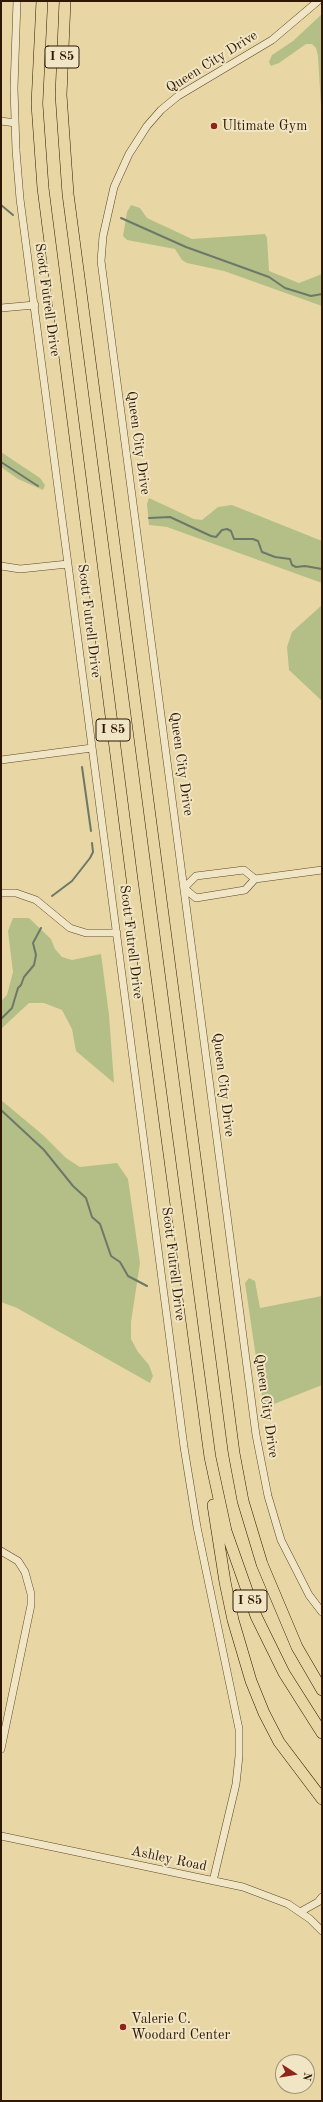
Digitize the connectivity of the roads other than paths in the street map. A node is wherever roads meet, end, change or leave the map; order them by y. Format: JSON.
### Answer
{"nodes":[{"id":1,"x":17,"y":1,"type":"edge"},
{"id":2,"x":42,"y":1,"type":"edge"},
{"id":3,"x":65,"y":1,"type":"edge"},
{"id":4,"x":70,"y":1,"type":"edge"},
{"id":5,"x":318,"y":1,"type":"edge"},
{"id":6,"x":63,"y":20,"type":"junction"},
{"id":7,"x":1,"y":121,"type":"edge"},
{"id":8,"x":15,"y":123,"type":"junction"},
{"id":9,"x":35,"y":305,"type":"junction"},
{"id":10,"x":1,"y":308,"type":"edge"},
{"id":11,"x":68,"y":564,"type":"junction"},
{"id":12,"x":1,"y":566,"type":"edge"},
{"id":13,"x":92,"y":748,"type":"junction"},
{"id":14,"x":1,"y":760,"type":"edge"},
{"id":15,"x":322,"y":870,"type":"edge"},
{"id":16,"x":255,"y":879,"type":"junction"},
{"id":17,"x":184,"y":888,"type":"junction"},
{"id":18,"x":1,"y":893,"type":"edge"},
{"id":19,"x":117,"y":933,"type":"junction"},
{"id":20,"x":210,"y":1457,"type":"junction"},
{"id":21,"x":1,"y":1551,"type":"edge"},
{"id":22,"x":322,"y":1612,"type":"edge"},
{"id":23,"x":312,"y":1674,"type":"junction"},
{"id":24,"x":322,"y":1686,"type":"edge"},
{"id":25,"x":322,"y":1690,"type":"edge"},
{"id":26,"x":322,"y":1733,"type":"edge"},
{"id":27,"x":1,"y":1748,"type":"edge"},
{"id":28,"x":322,"y":1799,"type":"edge"},
{"id":29,"x":1,"y":1836,"type":"edge"},
{"id":30,"x":213,"y":1882,"type":"junction"},
{"id":31,"x":322,"y":1897,"type":"edge"},
{"id":32,"x":300,"y":1912,"type":"junction"},
{"id":33,"x":322,"y":1931,"type":"edge"}],
"edges":[{"from":1,"to":8,"type":"street","name":"Scott Futrell Drive"},
{"from":2,"to":20,"type":"highway","number":"I 85"},
{"from":3,"to":6,"type":"highway","number":"I 85"},
{"from":4,"to":6,"type":"highway"},
{"from":5,"to":17,"type":"street","name":"Queen City Drive"},
{"from":6,"to":23,"type":"highway","number":"I 85"},
{"from":7,"to":8,"type":"street"},
{"from":8,"to":9,"type":"street","name":"Scott Futrell Drive"},
{"from":9,"to":10,"type":"street"},
{"from":9,"to":11,"type":"street","name":"Scott Futrell Drive"},
{"from":11,"to":12,"type":"street"},
{"from":11,"to":13,"type":"street","name":"Scott Futrell Drive"},
{"from":13,"to":14,"type":"street"},
{"from":13,"to":19,"type":"street","name":"Scott Futrell Drive"},
{"from":15,"to":16,"type":"street"},
{"from":16,"to":17,"type":"street"},
{"from":16,"to":17,"type":"street"},
{"from":17,"to":22,"type":"street","name":"Queen City Drive"},
{"from":18,"to":19,"type":"street"},
{"from":19,"to":30,"type":"street","name":"Scott Futrell Drive"},
{"from":20,"to":26,"type":"highway","number":"I 85"},
{"from":20,"to":28,"type":"highway"},
{"from":21,"to":27,"type":"street"},
{"from":23,"to":24,"type":"highway"},
{"from":23,"to":25,"type":"highway","number":"I 85"},
{"from":29,"to":30,"type":"street","name":"Ashley Road"},
{"from":30,"to":32,"type":"street","name":"Ashley Road"},
{"from":31,"to":32,"type":"street"},
{"from":32,"to":33,"type":"street","name":"Ashley Road"}]}
